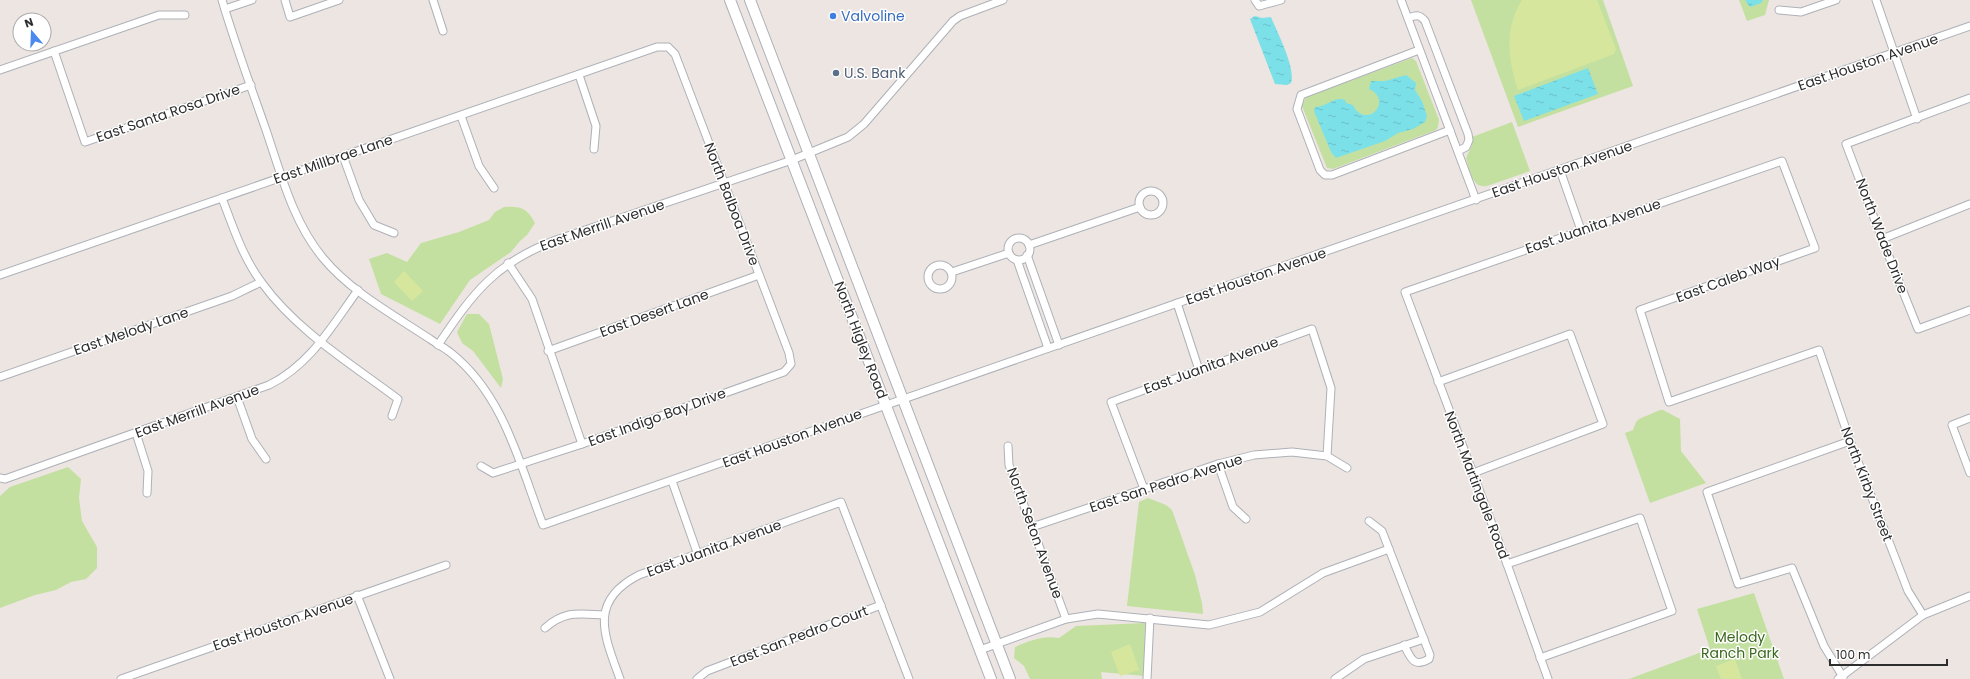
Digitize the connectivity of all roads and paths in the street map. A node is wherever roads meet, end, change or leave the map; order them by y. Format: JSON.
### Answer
{"nodes":[{"id":1,"x":222,"y":0,"type":"edge"},
{"id":2,"x":252,"y":0,"type":"edge"},
{"id":3,"x":285,"y":0,"type":"edge"},
{"id":4,"x":339,"y":0,"type":"edge"},
{"id":5,"x":432,"y":0,"type":"edge"},
{"id":6,"x":730,"y":0,"type":"edge"},
{"id":7,"x":750,"y":0,"type":"edge"},
{"id":8,"x":1002,"y":0,"type":"edge"},
{"id":9,"x":1281,"y":0,"type":"edge"},
{"id":10,"x":1401,"y":0,"type":"edge"},
{"id":11,"x":1836,"y":0,"type":"edge"},
{"id":12,"x":1876,"y":0,"type":"edge"},
{"id":13,"x":1257,"y":3,"type":"edge"},
{"id":14,"x":225,"y":9,"type":"junction"},
{"id":15,"x":1780,"y":10,"type":"dead end"},
{"id":16,"x":185,"y":15,"type":"dead end"},
{"id":17,"x":1408,"y":18,"type":"junction"},
{"id":18,"x":1970,"y":26,"type":"edge"},
{"id":19,"x":443,"y":31,"type":"dead end"},
{"id":20,"x":668,"y":47,"type":"joint"},
{"id":21,"x":1419,"y":50,"type":"junction"},
{"id":22,"x":54,"y":51,"type":"junction"},
{"id":23,"x":1894,"y":52,"type":"junction"},
{"id":24,"x":0,"y":70,"type":"edge"},
{"id":25,"x":579,"y":75,"type":"junction"},
{"id":26,"x":251,"y":85,"type":"junction"},
{"id":27,"x":1970,"y":98,"type":"edge"},
{"id":28,"x":461,"y":116,"type":"junction"},
{"id":29,"x":1917,"y":119,"type":"junction"},
{"id":30,"x":1450,"y":130,"type":"junction"},
{"id":31,"x":594,"y":149,"type":"dead end"},
{"id":32,"x":1458,"y":151,"type":"junction"},
{"id":33,"x":343,"y":156,"type":"junction"},
{"id":34,"x":800,"y":156,"type":"junction"},
{"id":35,"x":1560,"y":170,"type":"junction"},
{"id":36,"x":282,"y":176,"type":"junction"},
{"id":37,"x":725,"y":182,"type":"junction"},
{"id":38,"x":494,"y":188,"type":"dead end"},
{"id":39,"x":222,"y":198,"type":"junction"},
{"id":40,"x":1476,"y":200,"type":"junction"},
{"id":41,"x":1970,"y":204,"type":"edge"},
{"id":42,"x":1140,"y":207,"type":"dead end"},
{"id":43,"x":1581,"y":230,"type":"junction"},
{"id":44,"x":394,"y":233,"type":"dead end"},
{"id":45,"x":1882,"y":239,"type":"junction"},
{"id":46,"x":1029,"y":245,"type":"junction"},
{"id":47,"x":1815,"y":248,"type":"joint"},
{"id":48,"x":1009,"y":253,"type":"junction"},
{"id":49,"x":1027,"y":255,"type":"junction"},
{"id":50,"x":1017,"y":260,"type":"junction"},
{"id":51,"x":508,"y":263,"type":"junction"},
{"id":52,"x":952,"y":272,"type":"dead end"},
{"id":53,"x":0,"y":275,"type":"edge"},
{"id":54,"x":759,"y":275,"type":"junction"},
{"id":55,"x":261,"y":282,"type":"junction"},
{"id":56,"x":358,"y":290,"type":"junction"},
{"id":57,"x":1405,"y":292,"type":"joint"},
{"id":58,"x":1177,"y":303,"type":"junction"},
{"id":59,"x":1970,"y":310,"type":"edge"},
{"id":60,"x":321,"y":342,"type":"junction"},
{"id":61,"x":438,"y":345,"type":"junction"},
{"id":62,"x":1059,"y":345,"type":"junction"},
{"id":63,"x":1048,"y":348,"type":"junction"},
{"id":64,"x":1820,"y":350,"type":"joint"},
{"id":65,"x":548,"y":351,"type":"junction"},
{"id":66,"x":791,"y":364,"type":"joint"},
{"id":67,"x":1199,"y":370,"type":"junction"},
{"id":68,"x":0,"y":377,"type":"edge"},
{"id":69,"x":1438,"y":382,"type":"junction"},
{"id":70,"x":237,"y":397,"type":"junction"},
{"id":71,"x":903,"y":399,"type":"junction"},
{"id":72,"x":886,"y":405,"type":"junction"},
{"id":73,"x":392,"y":416,"type":"dead end"},
{"id":74,"x":1970,"y":418,"type":"edge"},
{"id":75,"x":136,"y":433,"type":"junction"},
{"id":76,"x":1850,"y":441,"type":"junction"},
{"id":77,"x":582,"y":444,"type":"junction"},
{"id":78,"x":1008,"y":446,"type":"dead end"},
{"id":79,"x":1327,"y":456,"type":"junction"},
{"id":80,"x":266,"y":459,"type":"dead end"},
{"id":81,"x":520,"y":464,"type":"junction"},
{"id":82,"x":1218,"y":464,"type":"junction"},
{"id":83,"x":481,"y":466,"type":"dead end"},
{"id":84,"x":1347,"y":468,"type":"dead end"},
{"id":85,"x":1473,"y":473,"type":"junction"},
{"id":86,"x":1970,"y":473,"type":"edge"},
{"id":87,"x":0,"y":478,"type":"edge"},
{"id":88,"x":672,"y":481,"type":"junction"},
{"id":89,"x":1144,"y":489,"type":"junction"},
{"id":90,"x":147,"y":493,"type":"dead end"},
{"id":91,"x":1246,"y":519,"type":"dead end"},
{"id":92,"x":1369,"y":521,"type":"dead end"},
{"id":93,"x":1032,"y":527,"type":"junction"},
{"id":94,"x":1389,"y":549,"type":"junction"},
{"id":95,"x":698,"y":555,"type":"junction"},
{"id":96,"x":1507,"y":564,"type":"junction"},
{"id":97,"x":446,"y":565,"type":"dead end"},
{"id":98,"x":357,"y":596,"type":"junction"},
{"id":99,"x":1970,"y":596,"type":"edge"},
{"id":100,"x":881,"y":605,"type":"junction"},
{"id":101,"x":604,"y":615,"type":"junction"},
{"id":102,"x":1923,"y":615,"type":"junction"},
{"id":103,"x":1150,"y":618,"type":"junction"},
{"id":104,"x":1066,"y":619,"type":"junction"},
{"id":105,"x":546,"y":628,"type":"dead end"},
{"id":106,"x":1424,"y":638,"type":"junction"},
{"id":107,"x":997,"y":644,"type":"junction"},
{"id":108,"x":1404,"y":645,"type":"junction"},
{"id":109,"x":980,"y":650,"type":"junction"},
{"id":110,"x":1540,"y":658,"type":"junction"},
{"id":111,"x":1840,"y":678,"type":"edge"},
{"id":112,"x":120,"y":679,"type":"edge"},
{"id":113,"x":390,"y":679,"type":"edge"},
{"id":114,"x":620,"y":679,"type":"edge"},
{"id":115,"x":697,"y":679,"type":"edge"},
{"id":116,"x":909,"y":679,"type":"edge"},
{"id":117,"x":991,"y":679,"type":"edge"},
{"id":118,"x":1010,"y":679,"type":"edge"},
{"id":119,"x":1147,"y":679,"type":"edge"},
{"id":120,"x":1335,"y":679,"type":"edge"},
{"id":121,"x":1548,"y":679,"type":"edge"}],
"edges":[{"from":1,"to":14,"type":"street"},
{"from":2,"to":14,"type":"street"},
{"from":3,"to":4,"type":"street"},
{"from":5,"to":19,"type":"street"},
{"from":6,"to":34,"type":"main road","name":"North Higley Road"},
{"from":7,"to":34,"type":"main road","name":"North Higley Road"},
{"from":8,"to":34,"type":"street","name":"East Merrill Avenue"},
{"from":9,"to":13,"type":"street"},
{"from":10,"to":17,"type":"street"},
{"from":11,"to":15,"type":"street"},
{"from":12,"to":23,"type":"street"},
{"from":14,"to":26,"type":"street"},
{"from":16,"to":22,"type":"street"},
{"from":17,"to":21,"type":"street"},
{"from":17,"to":32,"type":"street"},
{"from":18,"to":23,"type":"street","name":"East Houston Avenue"},
{"from":20,"to":25,"type":"street","name":"East Millbrae Lane"},
{"from":20,"to":37,"type":"street","name":"North Balboa Drive"},
{"from":21,"to":30,"type":"street"},
{"from":21,"to":30,"type":"street"},
{"from":22,"to":24,"type":"street"},
{"from":22,"to":26,"type":"street","name":"East Santa Rosa Drive"},
{"from":23,"to":29,"type":"street"},
{"from":23,"to":35,"type":"street","name":"East Houston Avenue"},
{"from":25,"to":28,"type":"street","name":"East Millbrae Lane"},
{"from":25,"to":31,"type":"street"},
{"from":26,"to":36,"type":"street"},
{"from":27,"to":29,"type":"street"},
{"from":28,"to":33,"type":"street","name":"East Millbrae Lane"},
{"from":28,"to":38,"type":"street"},
{"from":29,"to":45,"type":"street","name":"North Wade Drive"},
{"from":30,"to":32,"type":"street"},
{"from":32,"to":40,"type":"street"},
{"from":33,"to":36,"type":"street","name":"East Millbrae Lane"},
{"from":33,"to":44,"type":"street"},
{"from":34,"to":37,"type":"street","name":"East Merrill Avenue"},
{"from":34,"to":71,"type":"main road","name":"North Higley Road"},
{"from":34,"to":72,"type":"main road","name":"North Higley Road"},
{"from":35,"to":40,"type":"street","name":"East Houston Avenue"},
{"from":35,"to":43,"type":"street"},
{"from":36,"to":39,"type":"street","name":"East Millbrae Lane"},
{"from":36,"to":56,"type":"street"},
{"from":37,"to":51,"type":"street","name":"East Merrill Avenue"},
{"from":37,"to":54,"type":"street","name":"North Balboa Drive"},
{"from":39,"to":53,"type":"street","name":"East Millbrae Lane"},
{"from":39,"to":55,"type":"street"},
{"from":40,"to":58,"type":"street","name":"East Houston Avenue"},
{"from":41,"to":45,"type":"street"},
{"from":42,"to":46,"type":"street"},
{"from":43,"to":47,"type":"street","name":"East Juanita Avenue"},
{"from":43,"to":57,"type":"street","name":"East Juanita Avenue"},
{"from":45,"to":59,"type":"street","name":"North Wade Drive"},
{"from":46,"to":48,"type":"street"},
{"from":46,"to":49,"type":"street"},
{"from":47,"to":64,"type":"street","name":"East Caleb Way"},
{"from":48,"to":50,"type":"street"},
{"from":48,"to":52,"type":"street"},
{"from":49,"to":50,"type":"street"},
{"from":49,"to":62,"type":"street"},
{"from":50,"to":63,"type":"street"},
{"from":51,"to":61,"type":"street","name":"East Merrill Avenue"},
{"from":51,"to":65,"type":"street"},
{"from":54,"to":65,"type":"street","name":"East Desert Lane"},
{"from":54,"to":66,"type":"street","name":"North Balboa Drive"},
{"from":55,"to":60,"type":"street"},
{"from":55,"to":68,"type":"street","name":"East Melody Lane"},
{"from":56,"to":60,"type":"street","name":"East Merrill Avenue"},
{"from":56,"to":61,"type":"street"},
{"from":57,"to":69,"type":"street","name":"North Martingale Road"},
{"from":58,"to":62,"type":"street","name":"East Houston Avenue"},
{"from":58,"to":67,"type":"street"},
{"from":60,"to":70,"type":"street","name":"East Merrill Avenue"},
{"from":60,"to":73,"type":"street"},
{"from":61,"to":81,"type":"street"},
{"from":62,"to":63,"type":"street","name":"East Houston Avenue"},
{"from":63,"to":71,"type":"street","name":"East Houston Avenue"},
{"from":64,"to":76,"type":"street","name":"North Kirby Street"},
{"from":65,"to":77,"type":"street"},
{"from":66,"to":77,"type":"street","name":"East Indigo Bay Drive"},
{"from":67,"to":79,"type":"street","name":"East Juanita Avenue"},
{"from":67,"to":89,"type":"street","name":"East Juanita Avenue"},
{"from":69,"to":85,"type":"street","name":"North Martingale Road"},
{"from":69,"to":85,"type":"street"},
{"from":70,"to":75,"type":"street","name":"East Merrill Avenue"},
{"from":70,"to":80,"type":"street"},
{"from":71,"to":72,"type":"street","name":"East Houston Avenue"},
{"from":71,"to":107,"type":"main road","name":"North Higley Road"},
{"from":72,"to":88,"type":"street","name":"East Houston Avenue"},
{"from":72,"to":109,"type":"main road","name":"North Higley Road"},
{"from":74,"to":86,"type":"street"},
{"from":75,"to":87,"type":"street","name":"East Merrill Avenue"},
{"from":75,"to":90,"type":"street"},
{"from":76,"to":102,"type":"street","name":"North Kirby Street"},
{"from":76,"to":111,"type":"street"},
{"from":77,"to":81,"type":"street","name":"East Indigo Bay Drive"},
{"from":78,"to":93,"type":"street","name":"North Seton Avenue"},
{"from":79,"to":82,"type":"street","name":"East San Pedro Avenue"},
{"from":79,"to":84,"type":"street","name":"East San Pedro Avenue"},
{"from":81,"to":83,"type":"street","name":"East Indigo Bay Drive"},
{"from":81,"to":88,"type":"street","name":"East Houston Avenue"},
{"from":82,"to":89,"type":"street","name":"East San Pedro Avenue"},
{"from":82,"to":91,"type":"street"},
{"from":85,"to":96,"type":"street","name":"North Martingale Road"},
{"from":88,"to":95,"type":"street"},
{"from":89,"to":93,"type":"street","name":"East San Pedro Avenue"},
{"from":92,"to":94,"type":"street"},
{"from":93,"to":104,"type":"street","name":"North Seton Avenue"},
{"from":94,"to":103,"type":"street"},
{"from":94,"to":106,"type":"street"},
{"from":95,"to":100,"type":"street","name":"East Juanita Avenue"},
{"from":95,"to":101,"type":"street","name":"East Juanita Avenue"},
{"from":96,"to":110,"type":"street","name":"North Martingale Road"},
{"from":96,"to":110,"type":"street"},
{"from":97,"to":98,"type":"street","name":"East Houston Avenue"},
{"from":98,"to":112,"type":"street","name":"East Houston Avenue"},
{"from":98,"to":113,"type":"street"},
{"from":99,"to":102,"type":"street"},
{"from":100,"to":115,"type":"street","name":"East San Pedro Court"},
{"from":100,"to":116,"type":"street"},
{"from":101,"to":105,"type":"street"},
{"from":101,"to":114,"type":"street"},
{"from":102,"to":111,"type":"street"},
{"from":103,"to":104,"type":"street"},
{"from":103,"to":119,"type":"street"},
{"from":104,"to":107,"type":"street"},
{"from":106,"to":108,"type":"street"},
{"from":106,"to":108,"type":"street"},
{"from":107,"to":109,"type":"street"},
{"from":107,"to":118,"type":"main road","name":"North Higley Road"},
{"from":108,"to":120,"type":"street"},
{"from":109,"to":117,"type":"main road","name":"North Higley Road"},
{"from":110,"to":121,"type":"street","name":"North Martingale Road"}]}
